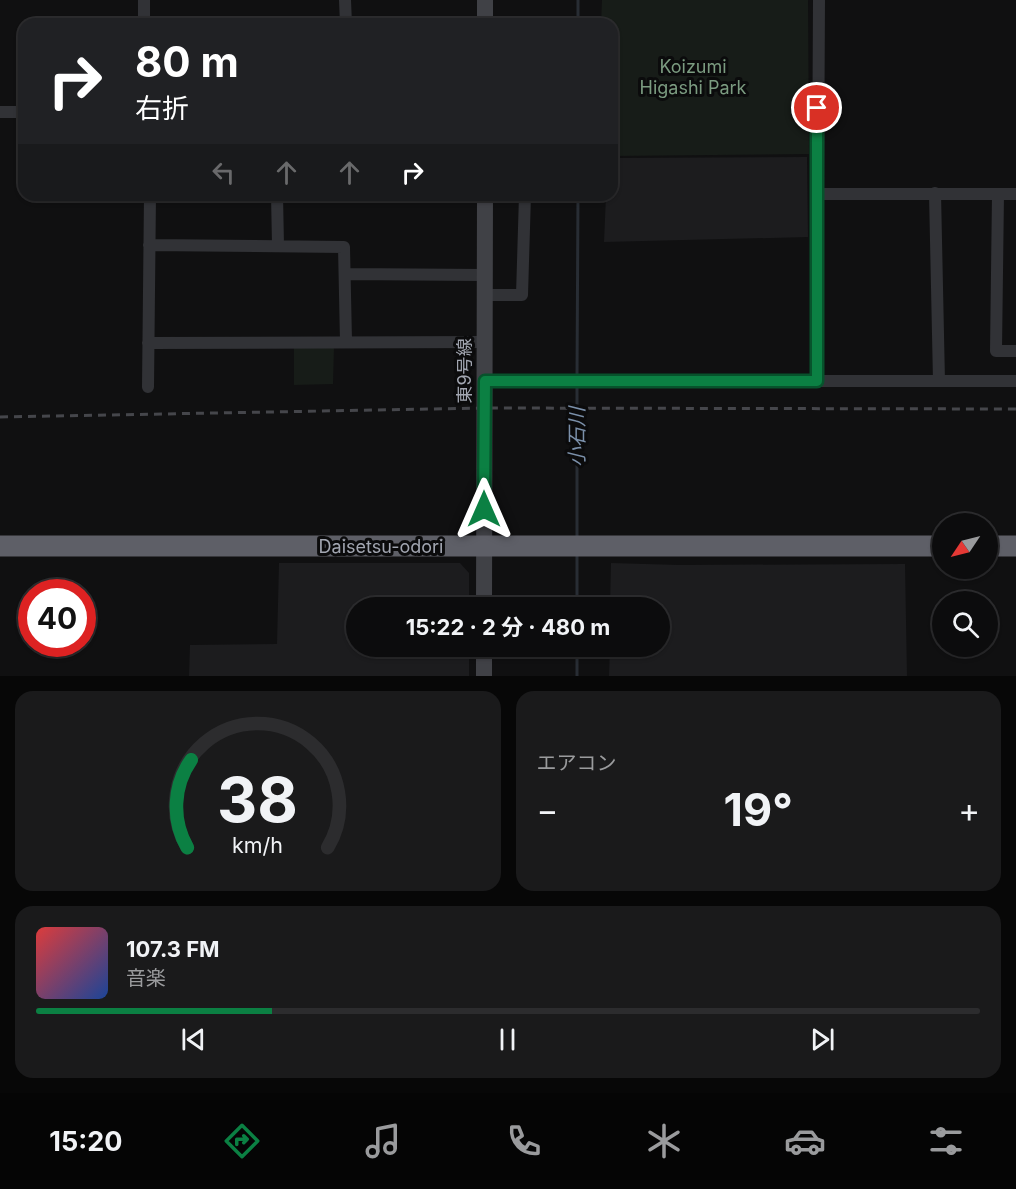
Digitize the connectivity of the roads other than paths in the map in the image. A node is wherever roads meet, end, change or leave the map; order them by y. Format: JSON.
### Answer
{"nodes":[{"id":1,"x":144,"y":0,"type":"edge"},
{"id":2,"x":345,"y":0,"type":"edge"},
{"id":3,"x":485,"y":0,"type":"edge"},
{"id":4,"x":819,"y":0,"type":"edge"},
{"id":5,"x":144,"y":18,"type":"edge"},
{"id":6,"x":346,"y":18,"type":"edge"},
{"id":7,"x":485,"y":18,"type":"edge"},
{"id":8,"x":0,"y":112,"type":"edge"},
{"id":9,"x":18,"y":112,"type":"edge"},
{"id":10,"x":935,"y":193,"type":"junction"},
{"id":11,"x":818,"y":194,"type":"junction"},
{"id":12,"x":998,"y":194,"type":"junction"},
{"id":13,"x":1016,"y":194,"type":"edge"},
{"id":14,"x":150,"y":201,"type":"edge"},
{"id":15,"x":277,"y":201,"type":"edge"},
{"id":16,"x":485,"y":201,"type":"edge"},
{"id":17,"x":525,"y":201,"type":"edge"},
{"id":18,"x":149,"y":245,"type":"junction"},
{"id":19,"x":278,"y":245,"type":"junction"},
{"id":20,"x":345,"y":274,"type":"junction"},
{"id":21,"x":484,"y":274,"type":"junction"},
{"id":22,"x":484,"y":295,"type":"junction"},
{"id":23,"x":346,"y":341,"type":"junction"},
{"id":24,"x":485,"y":342,"type":"junction"},
{"id":25,"x":148,"y":343,"type":"junction"},
{"id":26,"x":1016,"y":351,"type":"edge"},
{"id":27,"x":485,"y":381,"type":"junction"},
{"id":28,"x":817,"y":381,"type":"junction"},
{"id":29,"x":939,"y":381,"type":"junction"},
{"id":30,"x":1016,"y":381,"type":"edge"},
{"id":31,"x":148,"y":387,"type":"dead end"},
{"id":32,"x":0,"y":546,"type":"edge"},
{"id":33,"x":932,"y":546,"type":"edge"},
{"id":34,"x":998,"y":546,"type":"edge"},
{"id":35,"x":1016,"y":546,"type":"edge"},
{"id":36,"x":484,"y":547,"type":"junction"},
{"id":37,"x":484,"y":597,"type":"edge"},
{"id":38,"x":484,"y":657,"type":"edge"},
{"id":39,"x":484,"y":676,"type":"edge"}],
"edges":[{"from":1,"to":5,"type":"street"},
{"from":2,"to":6,"type":"street"},
{"from":3,"to":7,"type":"street"},
{"from":4,"to":11,"type":"street"},
{"from":8,"to":9,"type":"street"},
{"from":10,"to":11,"type":"street"},
{"from":10,"to":12,"type":"street"},
{"from":10,"to":29,"type":"street"},
{"from":11,"to":28,"type":"street"},
{"from":12,"to":13,"type":"street"},
{"from":12,"to":26,"type":"street"},
{"from":14,"to":18,"type":"street"},
{"from":15,"to":19,"type":"street"},
{"from":16,"to":21,"type":"street","name":"東9号線"},
{"from":17,"to":22,"type":"street"},
{"from":18,"to":19,"type":"street"},
{"from":18,"to":25,"type":"street"},
{"from":19,"to":20,"type":"street"},
{"from":20,"to":21,"type":"street"},
{"from":20,"to":23,"type":"street"},
{"from":21,"to":22,"type":"street","name":"東9号線"},
{"from":22,"to":24,"type":"street","name":"東9号線"},
{"from":23,"to":24,"type":"street"},
{"from":23,"to":25,"type":"street"},
{"from":24,"to":27,"type":"street","name":"東9号線"},
{"from":25,"to":31,"type":"street"},
{"from":27,"to":28,"type":"street"},
{"from":27,"to":36,"type":"street","name":"東9号線"},
{"from":28,"to":29,"type":"street"},
{"from":29,"to":30,"type":"street"},
{"from":32,"to":36,"type":"highway","name":"Daisetsu-odori"},
{"from":33,"to":36,"type":"highway","name":"Daisetsu-odori"},
{"from":34,"to":35,"type":"highway"},
{"from":36,"to":37,"type":"street","name":"東9号線"},
{"from":38,"to":39,"type":"street"}]}
